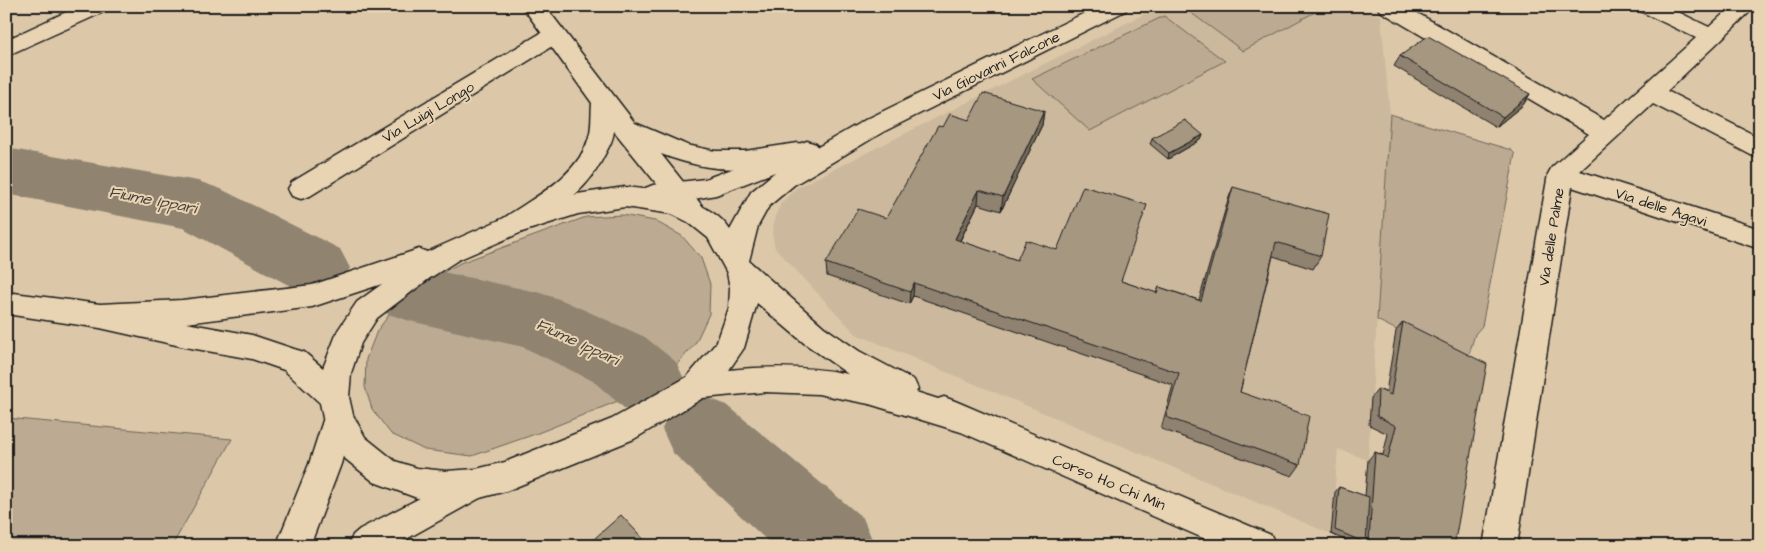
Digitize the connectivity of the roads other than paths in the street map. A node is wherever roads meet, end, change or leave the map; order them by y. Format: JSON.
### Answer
{"nodes":[{"id":1,"x":98,"y":6,"type":"edge"},
{"id":2,"x":532,"y":6,"type":"edge"},
{"id":3,"x":1117,"y":6,"type":"edge"},
{"id":4,"x":1388,"y":6,"type":"edge"},
{"id":5,"x":1648,"y":6,"type":"edge"},
{"id":6,"x":1745,"y":6,"type":"edge"},
{"id":7,"x":554,"y":35,"type":"junction"},
{"id":8,"x":1712,"y":37,"type":"junction"},
{"id":9,"x":6,"y":49,"type":"edge"},
{"id":10,"x":1651,"y":93,"type":"junction"},
{"id":11,"x":604,"y":102,"type":"junction"},
{"id":12,"x":874,"y":126,"type":"junction"},
{"id":13,"x":625,"y":127,"type":"junction"},
{"id":14,"x":1607,"y":134,"type":"junction"},
{"id":15,"x":1760,"y":150,"type":"edge"},
{"id":16,"x":802,"y":152,"type":"junction"},
{"id":17,"x":1561,"y":174,"type":"junction"},
{"id":18,"x":301,"y":189,"type":"dead end"},
{"id":19,"x":678,"y":193,"type":"junction"},
{"id":20,"x":625,"y":197,"type":"junction"},
{"id":21,"x":697,"y":215,"type":"junction"},
{"id":22,"x":513,"y":225,"type":"junction"},
{"id":23,"x":1760,"y":239,"type":"edge"},
{"id":24,"x":470,"y":243,"type":"junction"},
{"id":25,"x":738,"y":265,"type":"junction"},
{"id":26,"x":6,"y":303,"type":"edge"},
{"id":27,"x":100,"y":316,"type":"junction"},
{"id":28,"x":698,"y":386,"type":"junction"},
{"id":29,"x":336,"y":407,"type":"junction"},
{"id":30,"x":959,"y":419,"type":"junction"},
{"id":31,"x":476,"y":484,"type":"junction"},
{"id":32,"x":293,"y":546,"type":"edge"},
{"id":33,"x":365,"y":546,"type":"edge"},
{"id":34,"x":1259,"y":546,"type":"edge"},
{"id":35,"x":1500,"y":546,"type":"edge"}],
"edges":[{"from":1,"to":9,"type":"main road"},
{"from":2,"to":7,"type":"main road"},
{"from":3,"to":12,"type":"main road","name":"Via Giovanni Falcone"},
{"from":4,"to":14,"type":"main road"},
{"from":5,"to":8,"type":"main road"},
{"from":6,"to":8,"type":"main road","name":"Via delle Palme"},
{"from":7,"to":11,"type":"main road"},
{"from":7,"to":18,"type":"main road","name":"Via Luigi Longo"},
{"from":8,"to":10,"type":"main road","name":"Via delle Palme"},
{"from":10,"to":14,"type":"main road","name":"Via delle Palme"},
{"from":10,"to":15,"type":"main road"},
{"from":11,"to":13,"type":"main road"},
{"from":11,"to":22,"type":"main road"},
{"from":12,"to":16,"type":"main road"},
{"from":12,"to":25,"type":"main road"},
{"from":13,"to":16,"type":"main road"},
{"from":13,"to":19,"type":"main road"},
{"from":14,"to":17,"type":"main road","name":"Via delle Palme"},
{"from":16,"to":19,"type":"main road"},
{"from":17,"to":23,"type":"main road","name":"Via delle Agavi"},
{"from":17,"to":35,"type":"main road","name":"Via delle Palme"},
{"from":19,"to":20,"type":"main road"},
{"from":19,"to":21,"type":"main road"},
{"from":20,"to":21,"type":"main road"},
{"from":20,"to":22,"type":"main road"},
{"from":21,"to":25,"type":"main road"},
{"from":22,"to":24,"type":"main road"},
{"from":24,"to":27,"type":"main road"},
{"from":24,"to":29,"type":"main road"},
{"from":25,"to":28,"type":"main road"},
{"from":25,"to":30,"type":"main road"},
{"from":26,"to":27,"type":"main road"},
{"from":27,"to":29,"type":"main road"},
{"from":28,"to":30,"type":"main road"},
{"from":28,"to":31,"type":"main road"},
{"from":29,"to":31,"type":"main road"},
{"from":29,"to":32,"type":"main road"},
{"from":30,"to":34,"type":"main road","name":"Corso Ho Chi Min"},
{"from":31,"to":33,"type":"main road"}]}
